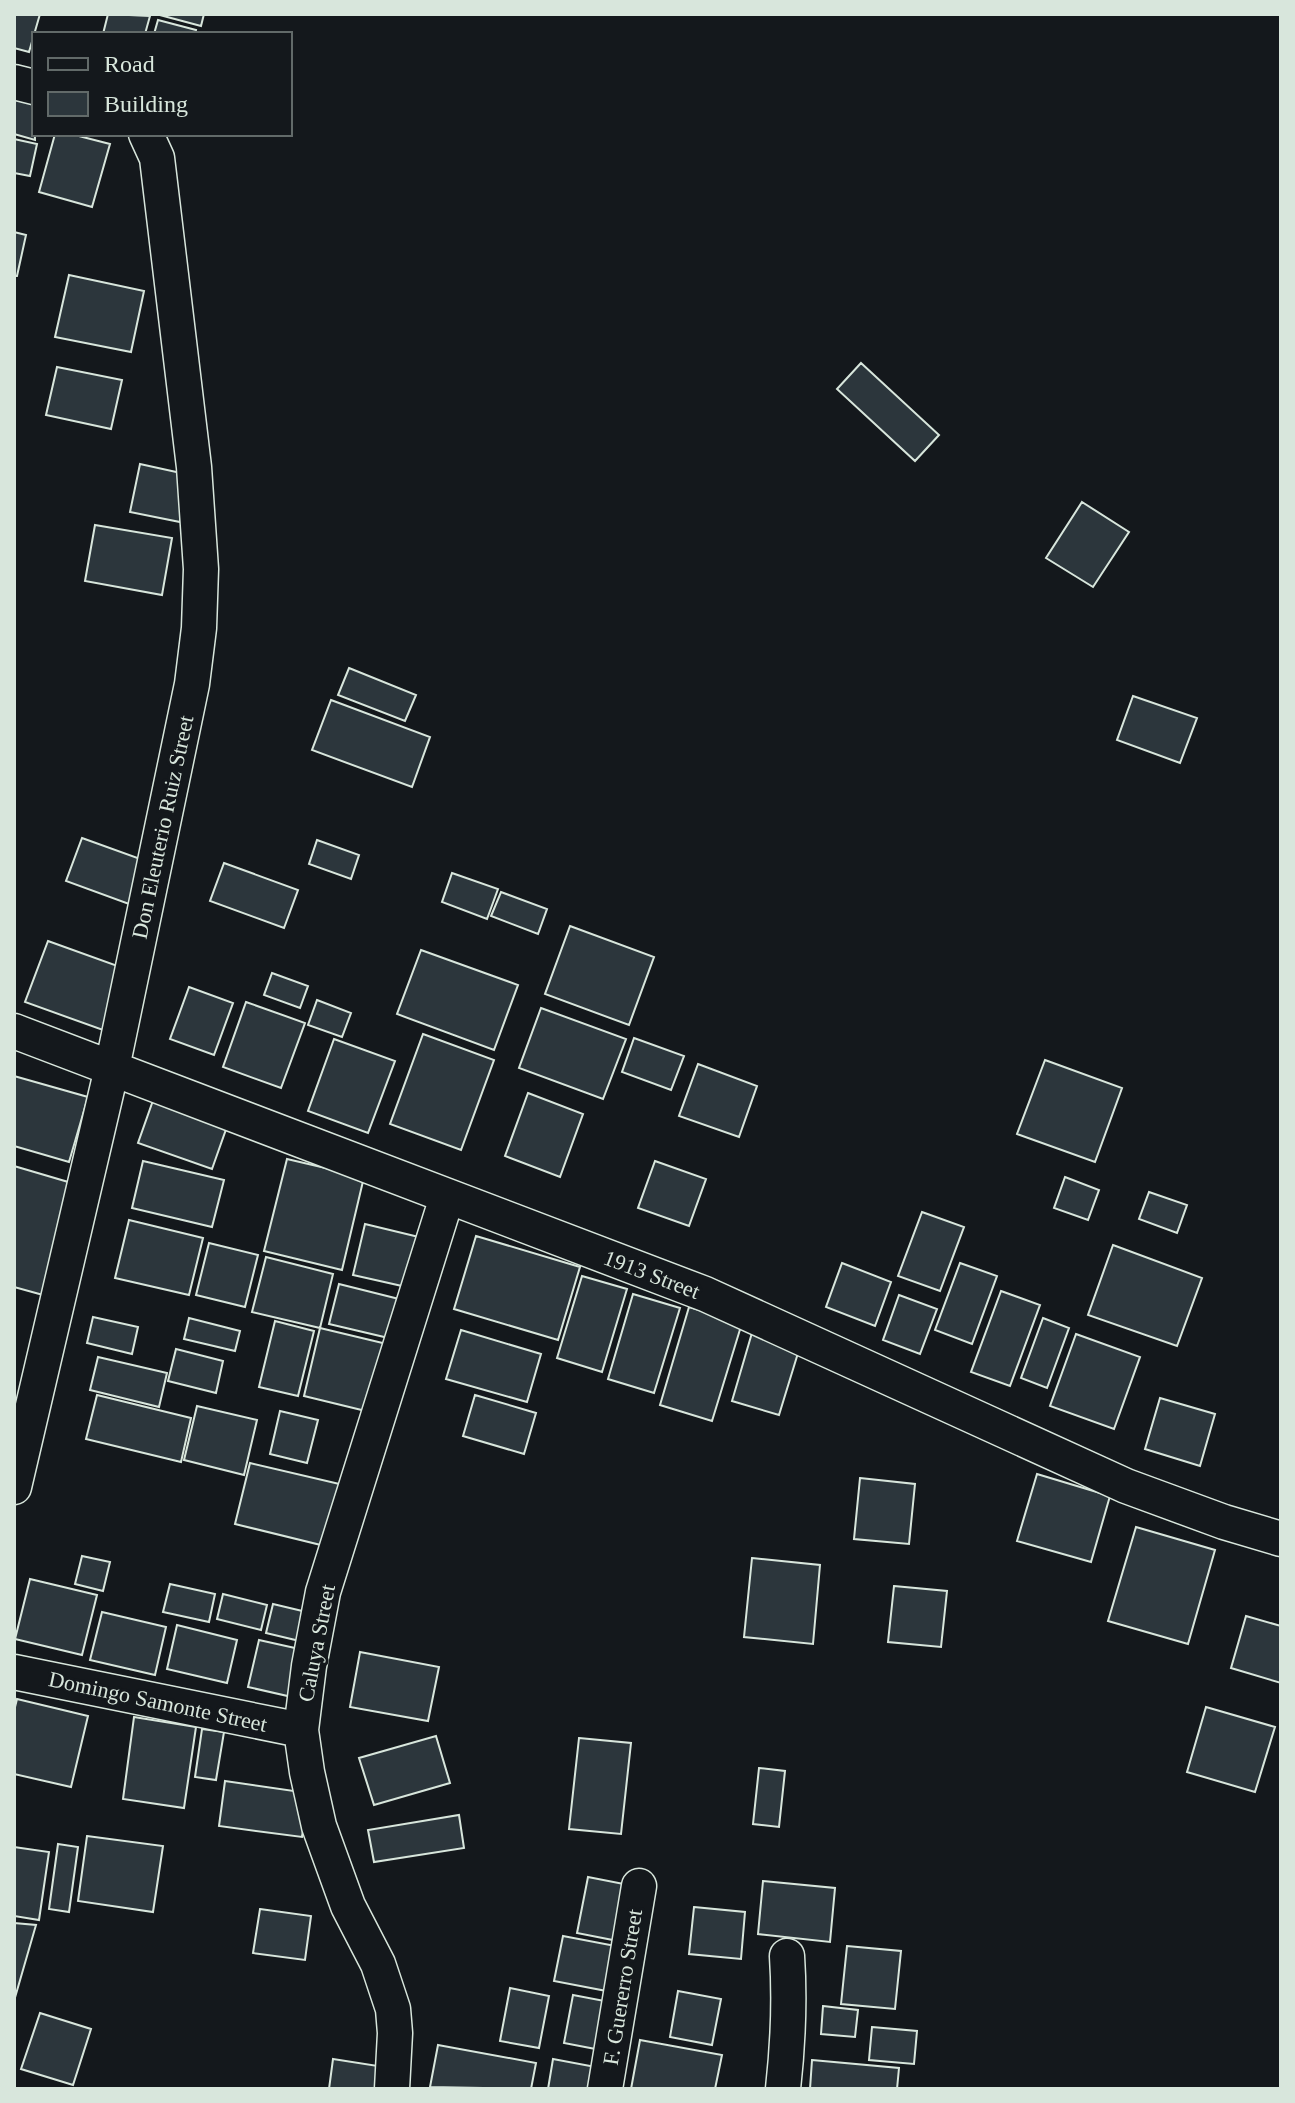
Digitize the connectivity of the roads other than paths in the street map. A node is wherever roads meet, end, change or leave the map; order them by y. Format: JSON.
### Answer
{"nodes":[{"id":1,"x":152,"y":146,"type":"edge"},
{"id":2,"x":14,"y":1031,"type":"edge"},
{"id":3,"x":112,"y":1068,"type":"junction"},
{"id":4,"x":447,"y":1197,"type":"junction"},
{"id":5,"x":14,"y":1487,"type":"edge"},
{"id":6,"x":1281,"y":1539,"type":"edge"},
{"id":7,"x":14,"y":1672,"type":"edge"},
{"id":8,"x":301,"y":1730,"type":"junction"},
{"id":9,"x":639,"y":1886,"type":"dead end"},
{"id":10,"x":787,"y":1956,"type":"dead end"},
{"id":11,"x":392,"y":2089,"type":"edge"},
{"id":12,"x":605,"y":2089,"type":"edge"},
{"id":13,"x":783,"y":2089,"type":"edge"}],
"edges":[{"from":1,"to":3,"type":"street","name":"Don Eleuterio Ruiz Street"},
{"from":2,"to":3,"type":"street","name":"1913 Street"},
{"from":3,"to":4,"type":"street","name":"1913 Street"},
{"from":3,"to":5,"type":"street","name":"Don Eleuterio Ruiz Street"},
{"from":4,"to":6,"type":"street","name":"1913 Street"},
{"from":4,"to":8,"type":"street","name":"Caluya Street"},
{"from":7,"to":8,"type":"street","name":"Domingo Samonte Street"},
{"from":8,"to":11,"type":"street","name":"Caluya Street"},
{"from":9,"to":12,"type":"street","name":"F. Guererro Street"},
{"from":10,"to":13,"type":"street"}]}
